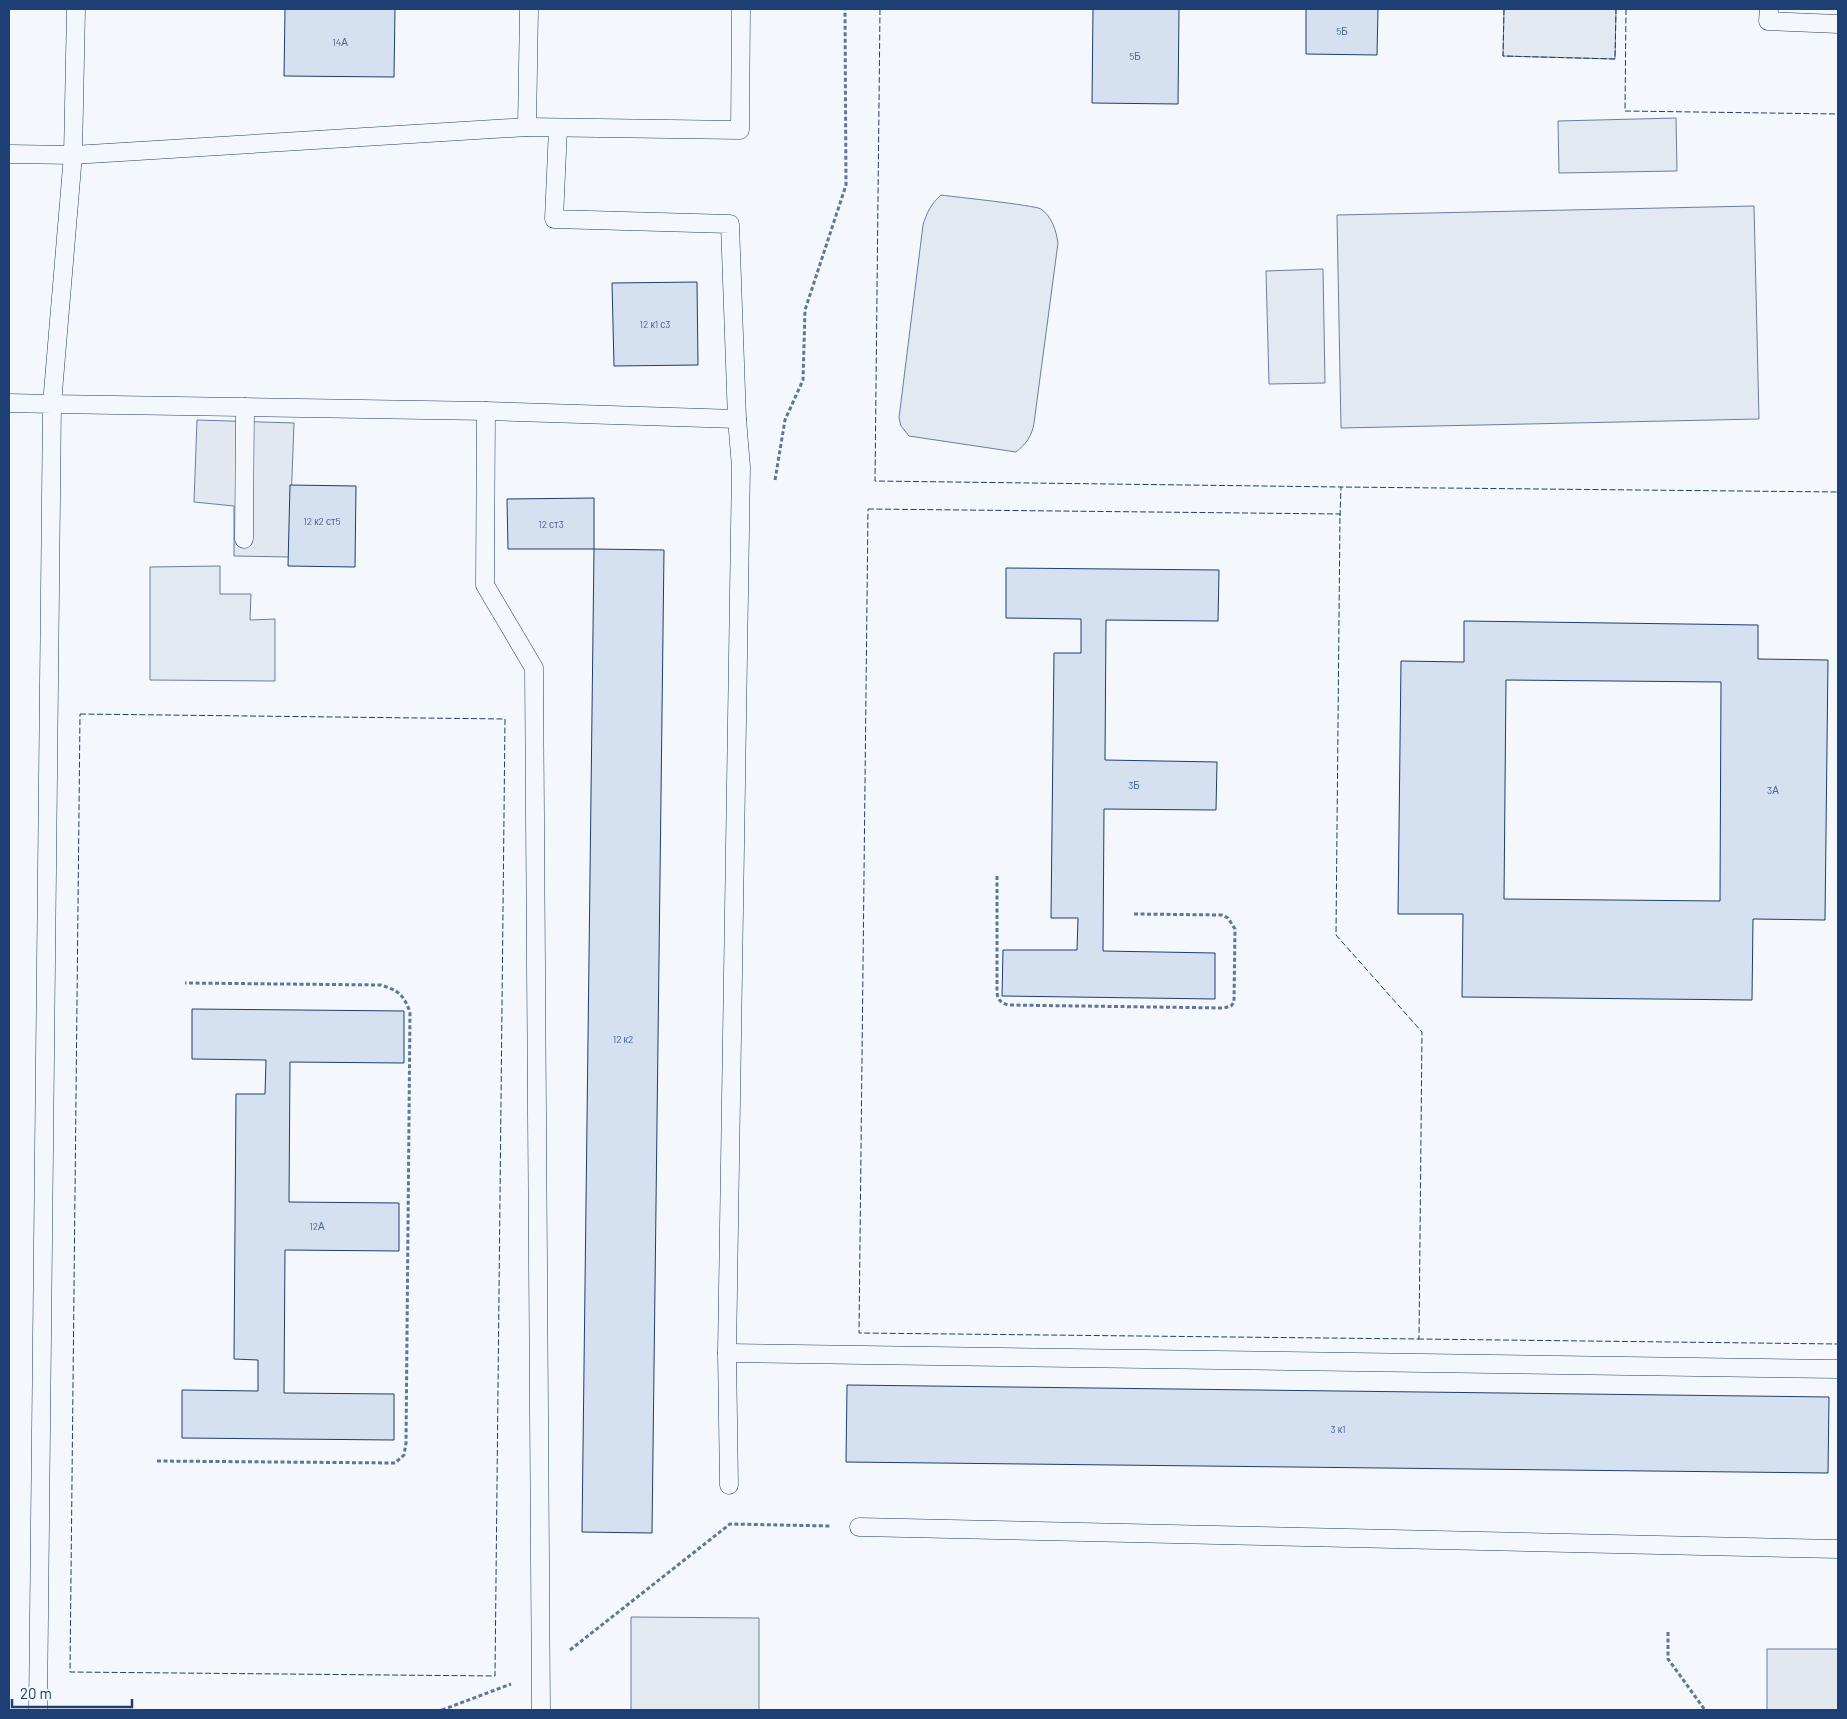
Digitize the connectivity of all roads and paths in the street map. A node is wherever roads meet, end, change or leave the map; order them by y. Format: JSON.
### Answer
{"nodes":[{"id":1,"x":76,"y":9,"type":"edge"},
{"id":2,"x":529,"y":9,"type":"edge"},
{"id":3,"x":741,"y":9,"type":"edge"},
{"id":4,"x":844,"y":9,"type":"edge"},
{"id":5,"x":1768,"y":9,"type":"edge"},
{"id":6,"x":1838,"y":24,"type":"edge"},
{"id":7,"x":527,"y":128,"type":"junction"},
{"id":8,"x":558,"y":128,"type":"junction"},
{"id":9,"x":9,"y":154,"type":"edge"},
{"id":10,"x":73,"y":155,"type":"junction"},
{"id":11,"x":9,"y":403,"type":"edge"},
{"id":12,"x":52,"y":404,"type":"junction"},
{"id":13,"x":245,"y":407,"type":"junction"},
{"id":14,"x":486,"y":411,"type":"junction"},
{"id":15,"x":737,"y":420,"type":"junction"},
{"id":16,"x":775,"y":480,"type":"dead end"},
{"id":17,"x":244,"y":539,"type":"dead end"},
{"id":18,"x":997,"y":876,"type":"dead end"},
{"id":19,"x":1134,"y":914,"type":"dead end"},
{"id":20,"x":185,"y":983,"type":"dead end"},
{"id":21,"x":727,"y":1353,"type":"junction"},
{"id":22,"x":1838,"y":1369,"type":"edge"},
{"id":23,"x":157,"y":1462,"type":"dead end"},
{"id":24,"x":729,"y":1485,"type":"dead end"},
{"id":25,"x":859,"y":1527,"type":"joint"},
{"id":26,"x":1838,"y":1549,"type":"edge"},
{"id":27,"x":1668,"y":1632,"type":"dead end"},
{"id":28,"x":541,"y":1673,"type":"junction"},
{"id":29,"x":38,"y":1710,"type":"edge"},
{"id":30,"x":442,"y":1710,"type":"edge"},
{"id":31,"x":541,"y":1710,"type":"edge"},
{"id":32,"x":1705,"y":1710,"type":"edge"}],
"edges":[{"from":1,"to":10,"type":"lane"},
{"from":2,"to":7,"type":"lane"},
{"from":3,"to":8,"type":"lane"},
{"from":4,"to":16,"type":"path"},
{"from":5,"to":6,"type":"lane"},
{"from":7,"to":8,"type":"lane"},
{"from":7,"to":10,"type":"lane"},
{"from":8,"to":15,"type":"lane"},
{"from":9,"to":10,"type":"lane"},
{"from":10,"to":12,"type":"lane"},
{"from":11,"to":12,"type":"lane"},
{"from":12,"to":13,"type":"lane"},
{"from":12,"to":29,"type":"lane"},
{"from":13,"to":14,"type":"lane"},
{"from":13,"to":17,"type":"lane"},
{"from":14,"to":15,"type":"lane"},
{"from":14,"to":28,"type":"lane"},
{"from":15,"to":21,"type":"lane"},
{"from":18,"to":19,"type":"path"},
{"from":20,"to":23,"type":"path"},
{"from":21,"to":22,"type":"lane"},
{"from":21,"to":24,"type":"lane"},
{"from":25,"to":26,"type":"lane"},
{"from":25,"to":28,"type":"path"},
{"from":27,"to":32,"type":"path"},
{"from":28,"to":30,"type":"path"},
{"from":28,"to":31,"type":"lane"}]}
